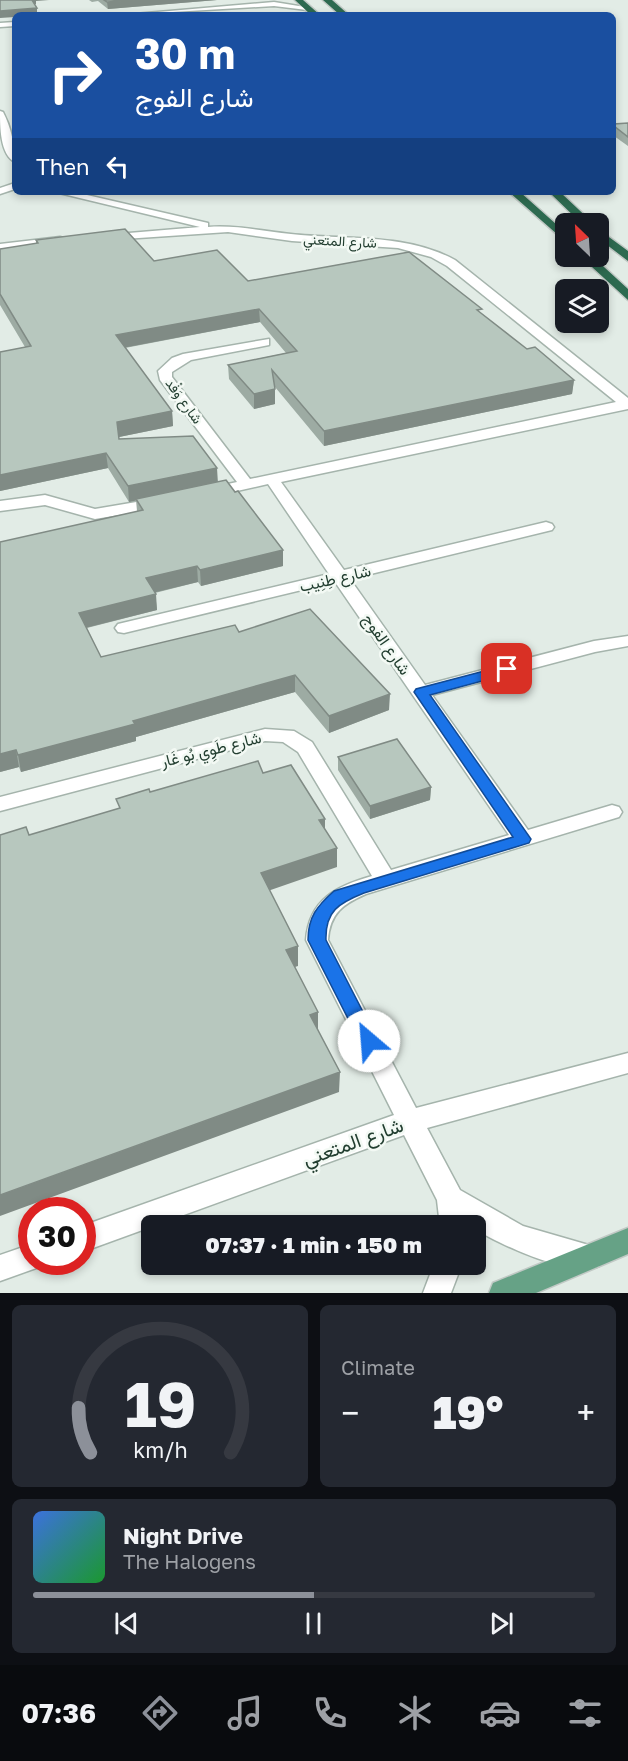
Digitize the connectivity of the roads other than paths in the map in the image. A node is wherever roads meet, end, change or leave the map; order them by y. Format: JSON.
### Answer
{"nodes":[{"id":1,"x":287,"y":0,"type":"edge"},
{"id":2,"x":299,"y":0,"type":"edge"},
{"id":3,"x":327,"y":0,"type":"edge"},
{"id":4,"x":251,"y":3,"type":"edge"},
{"id":5,"x":274,"y":3,"type":"junction"},
{"id":6,"x":308,"y":8,"type":"junction"},
{"id":7,"x":158,"y":12,"type":"edge"},
{"id":8,"x":313,"y":12,"type":"edge"},
{"id":9,"x":341,"y":12,"type":"edge"},
{"id":10,"x":0,"y":114,"type":"edge"},
{"id":11,"x":12,"y":154,"type":"edge"},
{"id":12,"x":73,"y":195,"type":"edge"},
{"id":13,"x":517,"y":195,"type":"edge"},
{"id":14,"x":557,"y":195,"type":"edge"},
{"id":15,"x":577,"y":213,"type":"edge"},
{"id":16,"x":219,"y":229,"type":"junction"},
{"id":17,"x":555,"y":229,"type":"edge"},
{"id":18,"x":91,"y":238,"type":"edge"},
{"id":19,"x":68,"y":240,"type":"edge"},
{"id":20,"x":609,"y":241,"type":"edge"},
{"id":21,"x":0,"y":247,"type":"edge"},
{"id":22,"x":628,"y":257,"type":"edge"},
{"id":23,"x":597,"y":267,"type":"edge"},
{"id":24,"x":628,"y":296,"type":"edge"},
{"id":25,"x":264,"y":342,"type":"dead end"},
{"id":26,"x":628,"y":405,"type":"edge"},
{"id":27,"x":272,"y":479,"type":"junction"},
{"id":28,"x":247,"y":484,"type":"junction"},
{"id":29,"x":0,"y":506,"type":"edge"},
{"id":30,"x":546,"y":527,"type":"dead end"},
{"id":31,"x":340,"y":577,"type":"junction"},
{"id":32,"x":124,"y":628,"type":"dead end"},
{"id":33,"x":628,"y":641,"type":"edge"},
{"id":34,"x":421,"y":692,"type":"junction"},
{"id":35,"x":0,"y":804,"type":"edge"},
{"id":36,"x":612,"y":813,"type":"dead end"},
{"id":37,"x":523,"y":839,"type":"junction"},
{"id":38,"x":386,"y":880,"type":"junction"},
{"id":39,"x":628,"y":1063,"type":"edge"},
{"id":40,"x":410,"y":1121,"type":"junction"},
{"id":41,"x":450,"y":1199,"type":"junction"},
{"id":42,"x":452,"y":1215,"type":"edge"},
{"id":43,"x":96,"y":1234,"type":"edge"},
{"id":44,"x":628,"y":1241,"type":"edge"},
{"id":45,"x":589,"y":1257,"type":"junction"},
{"id":46,"x":18,"y":1262,"type":"edge"},
{"id":47,"x":0,"y":1268,"type":"edge"},
{"id":48,"x":444,"y":1275,"type":"edge"},
{"id":49,"x":437,"y":1293,"type":"edge"},
{"id":50,"x":503,"y":1293,"type":"edge"}],
"edges":[{"from":1,"to":5,"type":"street"},
{"from":2,"to":6,"type":"highway"},
{"from":3,"to":9,"type":"highway"},
{"from":4,"to":5,"type":"street"},
{"from":4,"to":7,"type":"street"},
{"from":5,"to":6,"type":"street"},
{"from":6,"to":8,"type":"highway"},
{"from":10,"to":11,"type":"street"},
{"from":12,"to":16,"type":"street"},
{"from":13,"to":17,"type":"highway"},
{"from":14,"to":15,"type":"highway"},
{"from":16,"to":18,"type":"street","name":"شارع المتعني"},
{"from":16,"to":26,"type":"street","name":"شارع المتعني"},
{"from":19,"to":21,"type":"street"},
{"from":20,"to":22,"type":"highway"},
{"from":23,"to":24,"type":"highway"},
{"from":25,"to":28,"type":"street","name":"شارع وَفْد"},
{"from":26,"to":27,"type":"street"},
{"from":27,"to":28,"type":"street"},
{"from":27,"to":31,"type":"street","name":"شارع الفوج"},
{"from":28,"to":29,"type":"street"},
{"from":30,"to":31,"type":"street","name":"شارع طِنِيب"},
{"from":31,"to":32,"type":"street","name":"شارع طِنِيب"},
{"from":31,"to":34,"type":"street","name":"شارع الفوج"},
{"from":33,"to":34,"type":"street"},
{"from":34,"to":37,"type":"street","name":"شارع الفوج"},
{"from":35,"to":38,"type":"street","name":"شارع طَوِي بُو غَار"},
{"from":36,"to":37,"type":"street"},
{"from":37,"to":38,"type":"street"},
{"from":38,"to":40,"type":"street"},
{"from":39,"to":40,"type":"street","name":"شارع المتعني"},
{"from":40,"to":41,"type":"street"},
{"from":40,"to":43,"type":"street","name":"شارع المتعني"},
{"from":41,"to":42,"type":"street"},
{"from":41,"to":45,"type":"street"},
{"from":44,"to":45,"type":"main road"},
{"from":45,"to":50,"type":"main road"},
{"from":46,"to":47,"type":"street"},
{"from":48,"to":49,"type":"street"}]}
